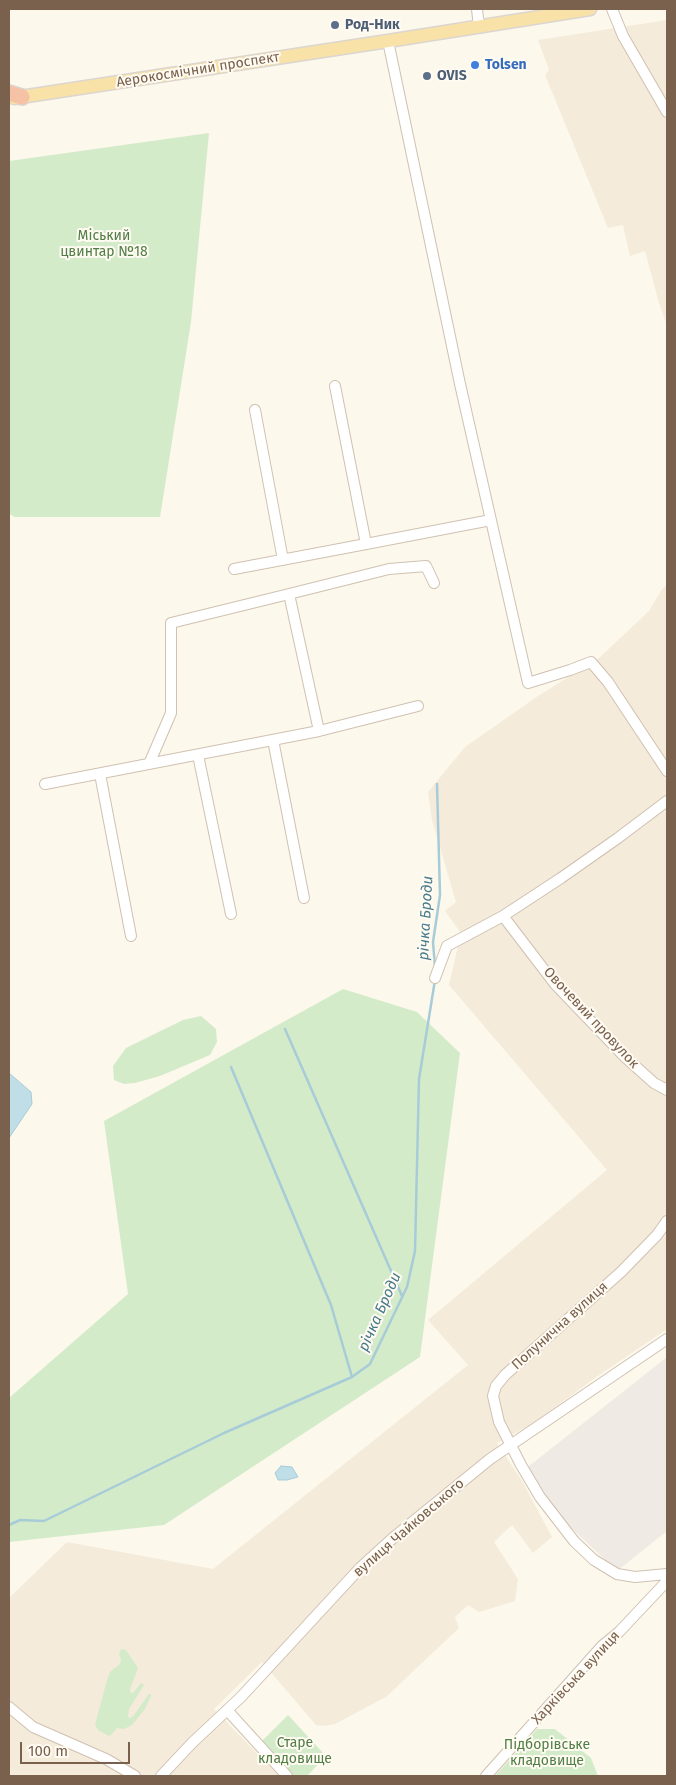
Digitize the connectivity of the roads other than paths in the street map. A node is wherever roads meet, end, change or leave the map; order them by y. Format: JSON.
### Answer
{"nodes":[{"id":1,"x":477,"y":9,"type":"edge"},
{"id":2,"x":590,"y":9,"type":"edge"},
{"id":3,"x":612,"y":9,"type":"edge"},
{"id":4,"x":479,"y":27,"type":"junction"},
{"id":5,"x":388,"y":41,"type":"junction"},
{"id":6,"x":13,"y":96,"type":"edge"},
{"id":7,"x":667,"y":112,"type":"edge"},
{"id":8,"x":335,"y":386,"type":"dead end"},
{"id":9,"x":255,"y":410,"type":"dead end"},
{"id":10,"x":491,"y":520,"type":"junction"},
{"id":11,"x":366,"y":544,"type":"junction"},
{"id":12,"x":283,"y":560,"type":"junction"},
{"id":13,"x":234,"y":570,"type":"dead end"},
{"id":14,"x":434,"y":583,"type":"dead end"},
{"id":15,"x":289,"y":594,"type":"junction"},
{"id":16,"x":418,"y":706,"type":"dead end"},
{"id":17,"x":319,"y":730,"type":"junction"},
{"id":18,"x":273,"y":740,"type":"junction"},
{"id":19,"x":198,"y":755,"type":"junction"},
{"id":20,"x":149,"y":764,"type":"junction"},
{"id":21,"x":667,"y":771,"type":"edge"},
{"id":22,"x":100,"y":774,"type":"junction"},
{"id":23,"x":45,"y":784,"type":"dead end"},
{"id":24,"x":667,"y":801,"type":"edge"},
{"id":25,"x":304,"y":898,"type":"dead end"},
{"id":26,"x":232,"y":914,"type":"dead end"},
{"id":27,"x":503,"y":916,"type":"junction"},
{"id":28,"x":131,"y":936,"type":"dead end"},
{"id":29,"x":435,"y":978,"type":"dead end"},
{"id":30,"x":667,"y":1090,"type":"edge"},
{"id":31,"x":667,"y":1221,"type":"edge"},
{"id":32,"x":667,"y":1339,"type":"edge"},
{"id":33,"x":511,"y":1445,"type":"junction"},
{"id":34,"x":667,"y":1574,"type":"edge"},
{"id":35,"x":667,"y":1581,"type":"edge"},
{"id":36,"x":9,"y":1707,"type":"edge"},
{"id":37,"x":227,"y":1710,"type":"junction"},
{"id":38,"x":135,"y":1776,"type":"edge"},
{"id":39,"x":161,"y":1776,"type":"edge"},
{"id":40,"x":287,"y":1776,"type":"edge"},
{"id":41,"x":486,"y":1776,"type":"edge"}],
"edges":[{"from":1,"to":4,"type":"street"},
{"from":2,"to":4,"type":"main road","name":"Аерокосмічний проспект"},
{"from":3,"to":7,"type":"street"},
{"from":4,"to":5,"type":"main road","name":"Аерокосмічний проспект"},
{"from":5,"to":6,"type":"main road","name":"Аерокосмічний проспект"},
{"from":5,"to":10,"type":"street"},
{"from":8,"to":11,"type":"street"},
{"from":9,"to":12,"type":"street"},
{"from":10,"to":11,"type":"street"},
{"from":10,"to":21,"type":"street"},
{"from":11,"to":12,"type":"street"},
{"from":12,"to":13,"type":"street"},
{"from":14,"to":15,"type":"street"},
{"from":15,"to":17,"type":"street"},
{"from":15,"to":20,"type":"street"},
{"from":16,"to":17,"type":"street"},
{"from":17,"to":18,"type":"street"},
{"from":18,"to":19,"type":"street"},
{"from":18,"to":25,"type":"street"},
{"from":19,"to":20,"type":"street"},
{"from":19,"to":26,"type":"street"},
{"from":20,"to":22,"type":"street"},
{"from":22,"to":23,"type":"street"},
{"from":22,"to":28,"type":"street"},
{"from":24,"to":27,"type":"street"},
{"from":27,"to":29,"type":"street"},
{"from":27,"to":30,"type":"street","name":"Овочевий провулок"},
{"from":31,"to":33,"type":"street","name":"Полунична вулиця"},
{"from":32,"to":33,"type":"street","name":"вулиця Чайковського"},
{"from":33,"to":34,"type":"street","name":"Полунична вулиця"},
{"from":33,"to":37,"type":"street","name":"вулиця Чайковського"},
{"from":35,"to":41,"type":"street","name":"Харківська вулиця"},
{"from":36,"to":38,"type":"street"},
{"from":37,"to":39,"type":"street","name":"вулиця Чайковського"},
{"from":37,"to":40,"type":"street"}]}
